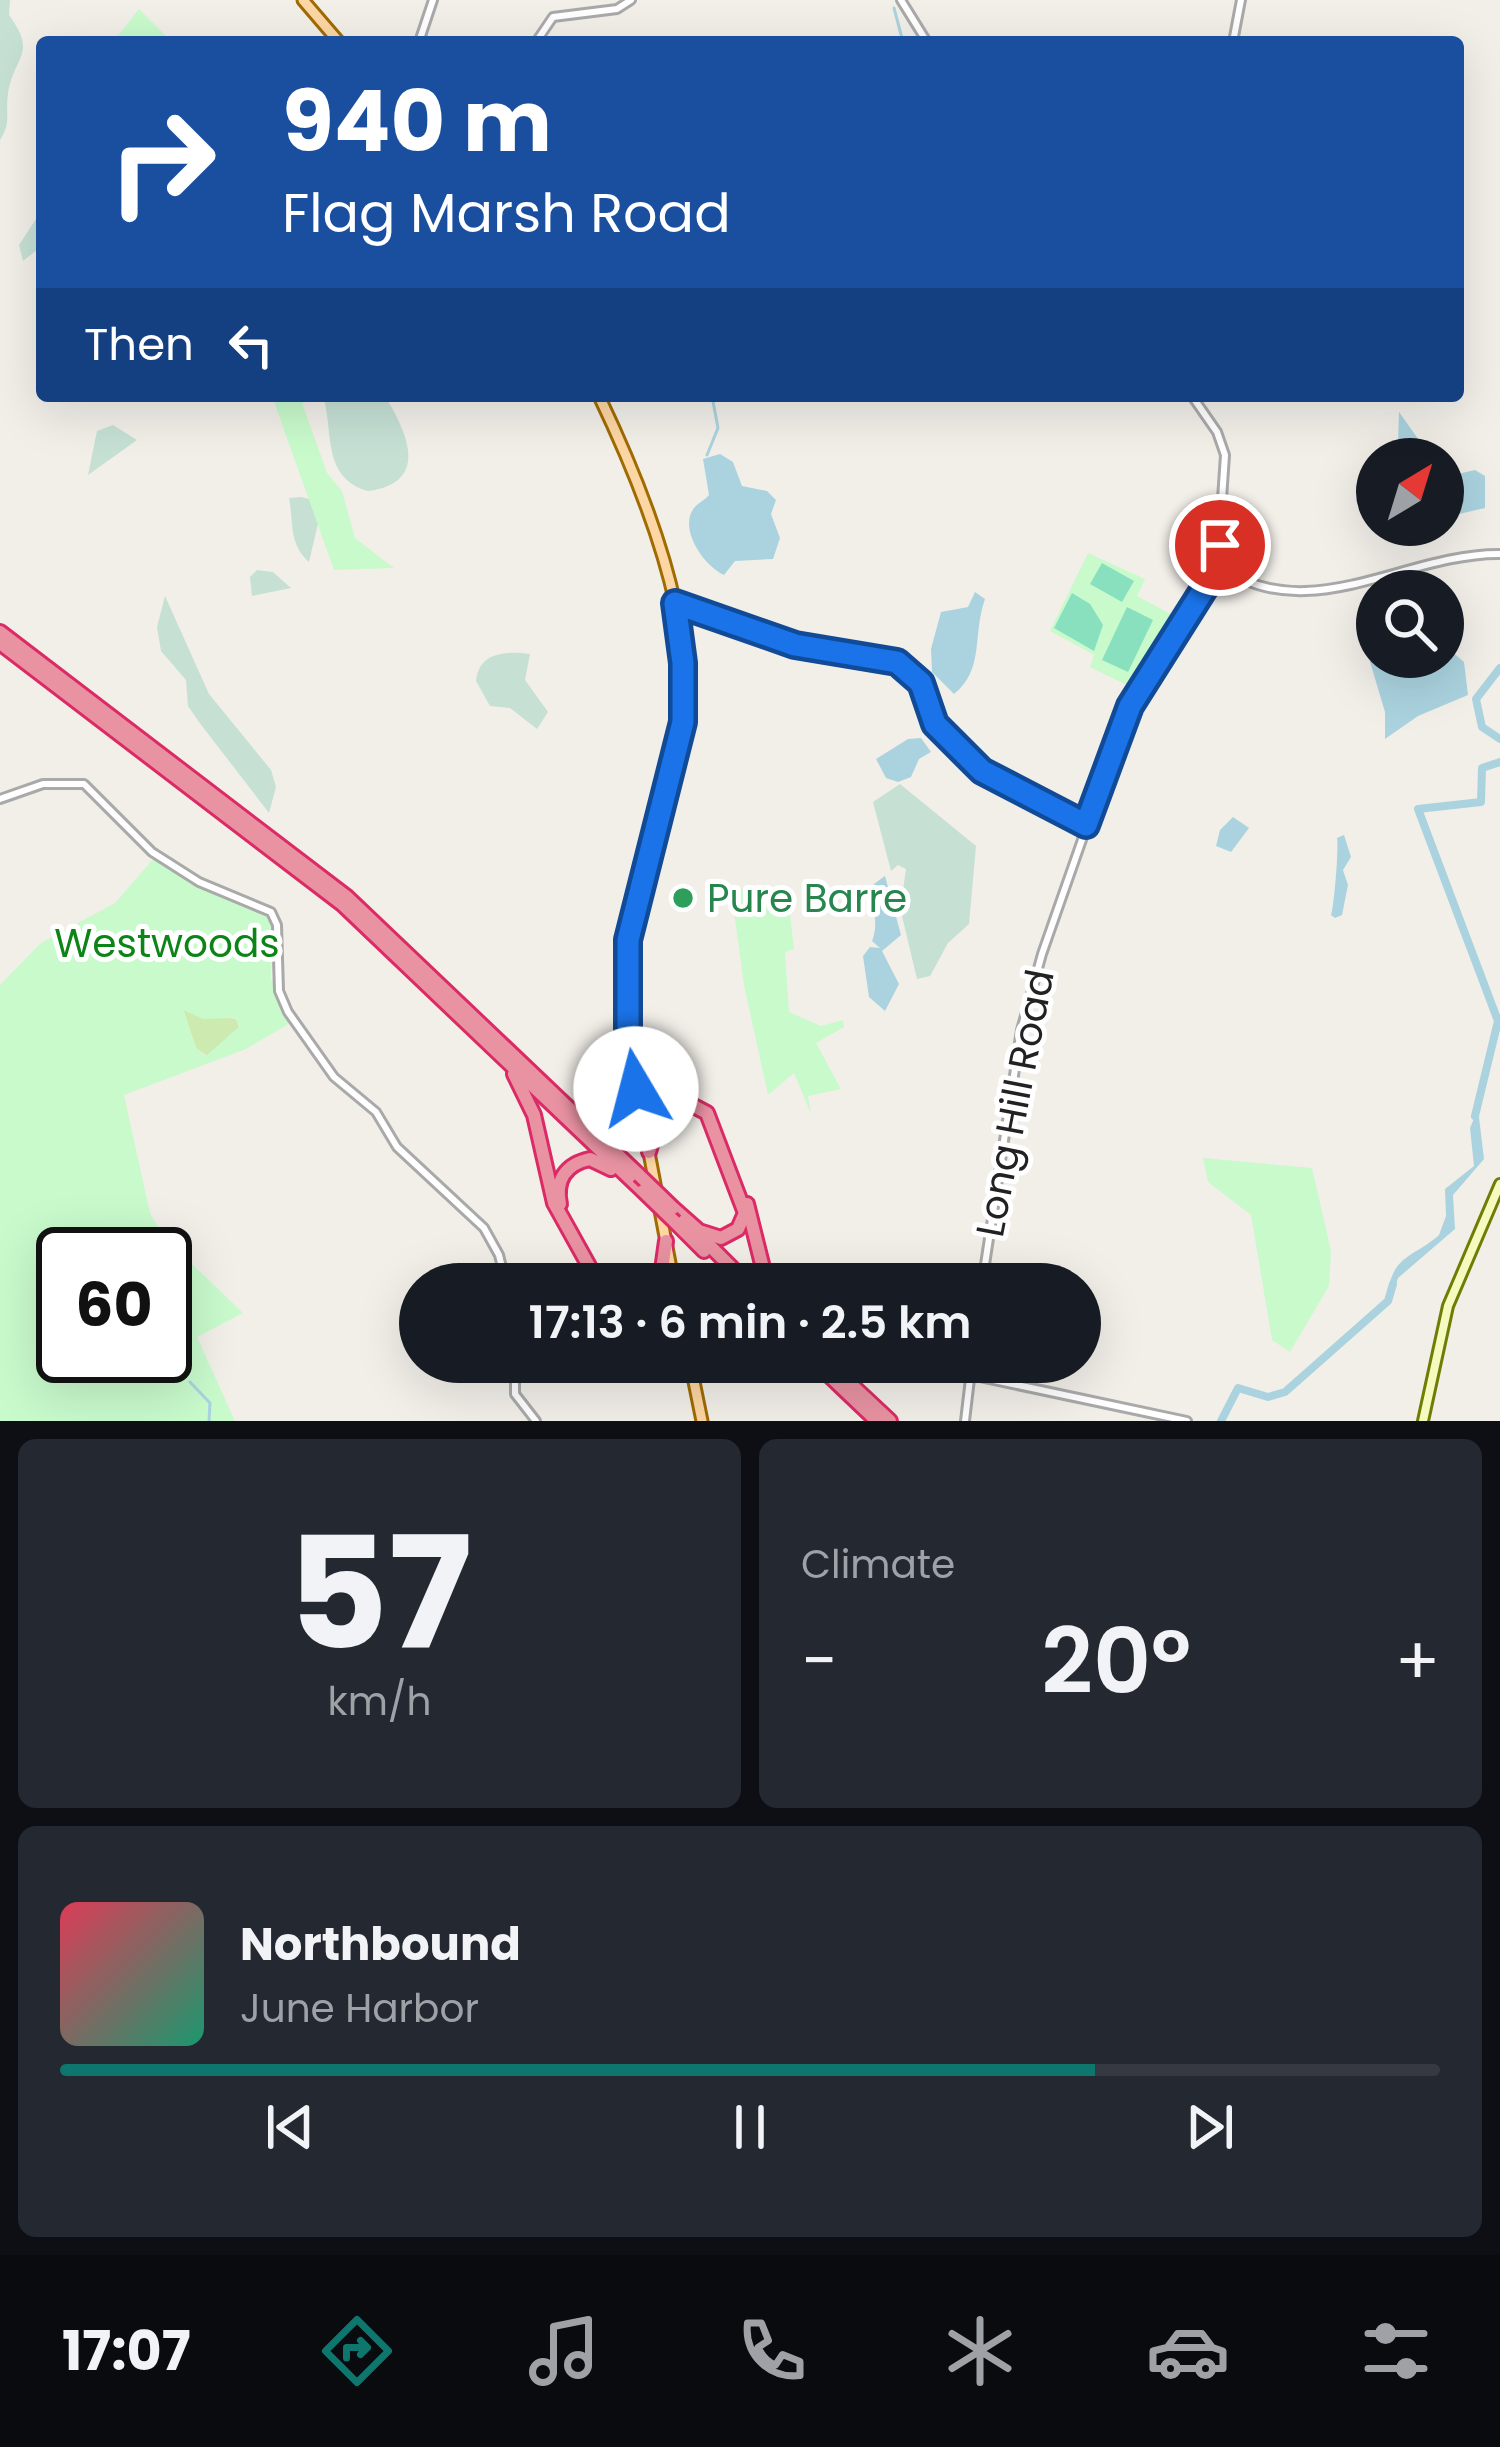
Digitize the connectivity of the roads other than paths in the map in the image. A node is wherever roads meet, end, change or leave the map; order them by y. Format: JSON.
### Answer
{"nodes":[{"id":1,"x":304,"y":0,"type":"edge"},
{"id":2,"x":433,"y":0,"type":"edge"},
{"id":3,"x":631,"y":0,"type":"edge"},
{"id":4,"x":901,"y":0,"type":"edge"},
{"id":5,"x":1241,"y":0,"type":"edge"},
{"id":6,"x":334,"y":36,"type":"edge"},
{"id":7,"x":421,"y":36,"type":"edge"},
{"id":8,"x":540,"y":36,"type":"edge"},
{"id":9,"x":923,"y":36,"type":"edge"},
{"id":10,"x":1234,"y":36,"type":"edge"},
{"id":11,"x":601,"y":402,"type":"edge"},
{"id":12,"x":1195,"y":402,"type":"edge"},
{"id":13,"x":1500,"y":554,"type":"edge"},
{"id":14,"x":1217,"y":564,"type":"junction"},
{"id":15,"x":1229,"y":574,"type":"junction"},
{"id":16,"x":1212,"y":575,"type":"junction"},
{"id":17,"x":675,"y":603,"type":"junction"},
{"id":18,"x":0,"y":632,"type":"edge"},
{"id":19,"x":0,"y":644,"type":"edge"},
{"id":20,"x":34,"y":663,"type":"junction"},
{"id":21,"x":0,"y":799,"type":"edge"},
{"id":22,"x":1086,"y":825,"type":"junction"},
{"id":23,"x":500,"y":1053,"type":"junction"},
{"id":24,"x":679,"y":1105,"type":"junction"},
{"id":25,"x":641,"y":1112,"type":"junction"},
{"id":26,"x":649,"y":1152,"type":"junction"},
{"id":27,"x":1500,"y":1184,"type":"edge"},
{"id":28,"x":643,"y":1192,"type":"junction"},
{"id":29,"x":674,"y":1215,"type":"junction"},
{"id":30,"x":665,"y":1241,"type":"junction"},
{"id":31,"x":502,"y":1263,"type":"edge"},
{"id":32,"x":589,"y":1263,"type":"edge"},
{"id":33,"x":590,"y":1263,"type":"edge"},
{"id":34,"x":663,"y":1263,"type":"edge"},
{"id":35,"x":670,"y":1263,"type":"edge"},
{"id":36,"x":717,"y":1263,"type":"edge"},
{"id":37,"x":725,"y":1263,"type":"edge"},
{"id":38,"x":762,"y":1263,"type":"edge"},
{"id":39,"x":985,"y":1263,"type":"edge"},
{"id":40,"x":515,"y":1383,"type":"edge"},
{"id":41,"x":694,"y":1383,"type":"edge"},
{"id":42,"x":837,"y":1383,"type":"edge"},
{"id":43,"x":849,"y":1383,"type":"edge"},
{"id":44,"x":969,"y":1383,"type":"edge"},
{"id":45,"x":1008,"y":1383,"type":"edge"},
{"id":46,"x":536,"y":1421,"type":"edge"},
{"id":47,"x":702,"y":1421,"type":"edge"},
{"id":48,"x":877,"y":1421,"type":"edge"},
{"id":49,"x":890,"y":1421,"type":"edge"},
{"id":50,"x":965,"y":1421,"type":"edge"},
{"id":51,"x":1186,"y":1421,"type":"edge"},
{"id":52,"x":1423,"y":1421,"type":"edge"}],
"edges":[{"from":1,"to":6,"type":"main road"},
{"from":2,"to":7,"type":"street"},
{"from":3,"to":8,"type":"street"},
{"from":4,"to":9,"type":"street"},
{"from":5,"to":10,"type":"street"},
{"from":11,"to":17,"type":"main road"},
{"from":12,"to":14,"type":"street","name":"Long Hill Road"},
{"from":13,"to":15,"type":"street"},
{"from":14,"to":15,"type":"street"},
{"from":14,"to":16,"type":"street","name":"Long Hill Road"},
{"from":15,"to":16,"type":"street"},
{"from":16,"to":22,"type":"street","name":"Long Hill Road"},
{"from":17,"to":22,"type":"street"},
{"from":17,"to":25,"type":"main road"},
{"from":18,"to":20,"type":"highway"},
{"from":19,"to":20,"type":"highway"},
{"from":20,"to":23,"type":"highway"},
{"from":20,"to":29,"type":"highway","bridge":true},
{"from":21,"to":31,"type":"street"},
{"from":22,"to":39,"type":"street","name":"Long Hill Road"},
{"from":23,"to":28,"type":"highway"},
{"from":23,"to":32,"type":"highway"},
{"from":24,"to":25,"type":"highway"},
{"from":24,"to":26,"type":"highway"},
{"from":24,"to":29,"type":"highway"},
{"from":25,"to":26,"type":"main road"},
{"from":25,"to":38,"type":"highway"},
{"from":26,"to":30,"type":"main road"},
{"from":27,"to":52,"type":"main road"},
{"from":28,"to":29,"type":"highway","bridge":true},
{"from":28,"to":33,"type":"highway"},
{"from":29,"to":36,"type":"highway"},
{"from":29,"to":37,"type":"highway"},
{"from":30,"to":34,"type":"highway"},
{"from":30,"to":35,"type":"main road"},
{"from":40,"to":46,"type":"street"},
{"from":41,"to":47,"type":"main road"},
{"from":42,"to":48,"type":"highway"},
{"from":43,"to":49,"type":"highway"},
{"from":44,"to":50,"type":"street"},
{"from":45,"to":51,"type":"street"}]}
